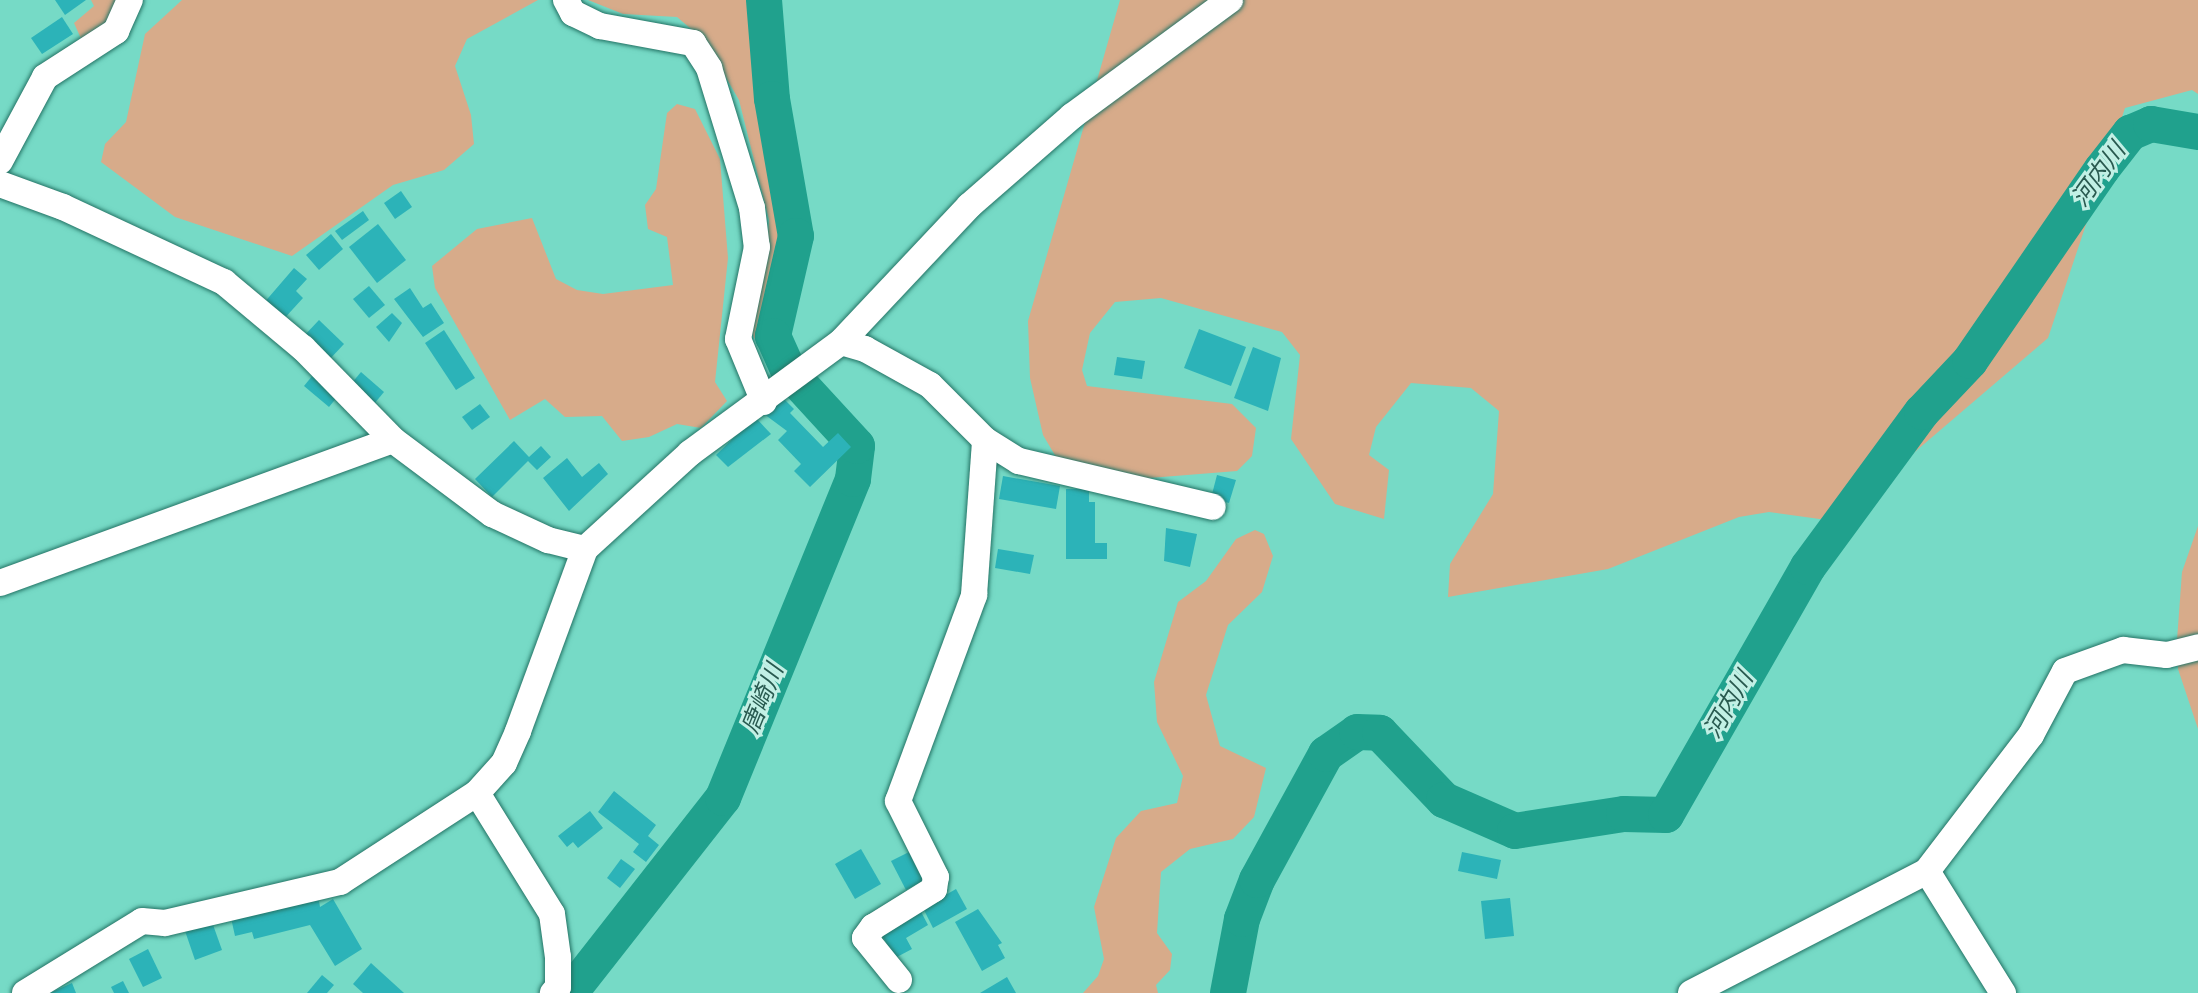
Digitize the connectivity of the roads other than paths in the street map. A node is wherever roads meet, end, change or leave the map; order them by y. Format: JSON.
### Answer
{"nodes":[{"id":1,"x":130,"y":0,"type":"edge"},
{"id":2,"x":566,"y":0,"type":"edge"},
{"id":3,"x":1230,"y":0,"type":"edge"},
{"id":4,"x":0,"y":161,"type":"edge"},
{"id":5,"x":0,"y":184,"type":"edge"},
{"id":6,"x":841,"y":342,"type":"junction"},
{"id":7,"x":764,"y":402,"type":"junction"},
{"id":8,"x":393,"y":440,"type":"junction"},
{"id":9,"x":985,"y":440,"type":"junction"},
{"id":10,"x":1213,"y":507,"type":"dead end"},
{"id":11,"x":585,"y":549,"type":"junction"},
{"id":12,"x":0,"y":583,"type":"edge"},
{"id":13,"x":2198,"y":647,"type":"edge"},
{"id":14,"x":477,"y":793,"type":"junction"},
{"id":15,"x":1927,"y":871,"type":"junction"},
{"id":16,"x":899,"y":980,"type":"dead end"},
{"id":17,"x":25,"y":993,"type":"edge"},
{"id":18,"x":553,"y":993,"type":"edge"},
{"id":19,"x":1691,"y":993,"type":"edge"},
{"id":20,"x":2003,"y":993,"type":"edge"}],
"edges":[{"from":1,"to":4,"type":"street"},
{"from":2,"to":7,"type":"street"},
{"from":3,"to":6,"type":"street"},
{"from":5,"to":8,"type":"street"},
{"from":6,"to":7,"type":"street"},
{"from":6,"to":9,"type":"street"},
{"from":7,"to":11,"type":"street"},
{"from":8,"to":11,"type":"street"},
{"from":8,"to":12,"type":"street"},
{"from":9,"to":10,"type":"street"},
{"from":9,"to":16,"type":"street"},
{"from":11,"to":14,"type":"street"},
{"from":13,"to":15,"type":"street"},
{"from":14,"to":17,"type":"street"},
{"from":14,"to":18,"type":"street"},
{"from":15,"to":19,"type":"street"},
{"from":15,"to":20,"type":"street"}]}
